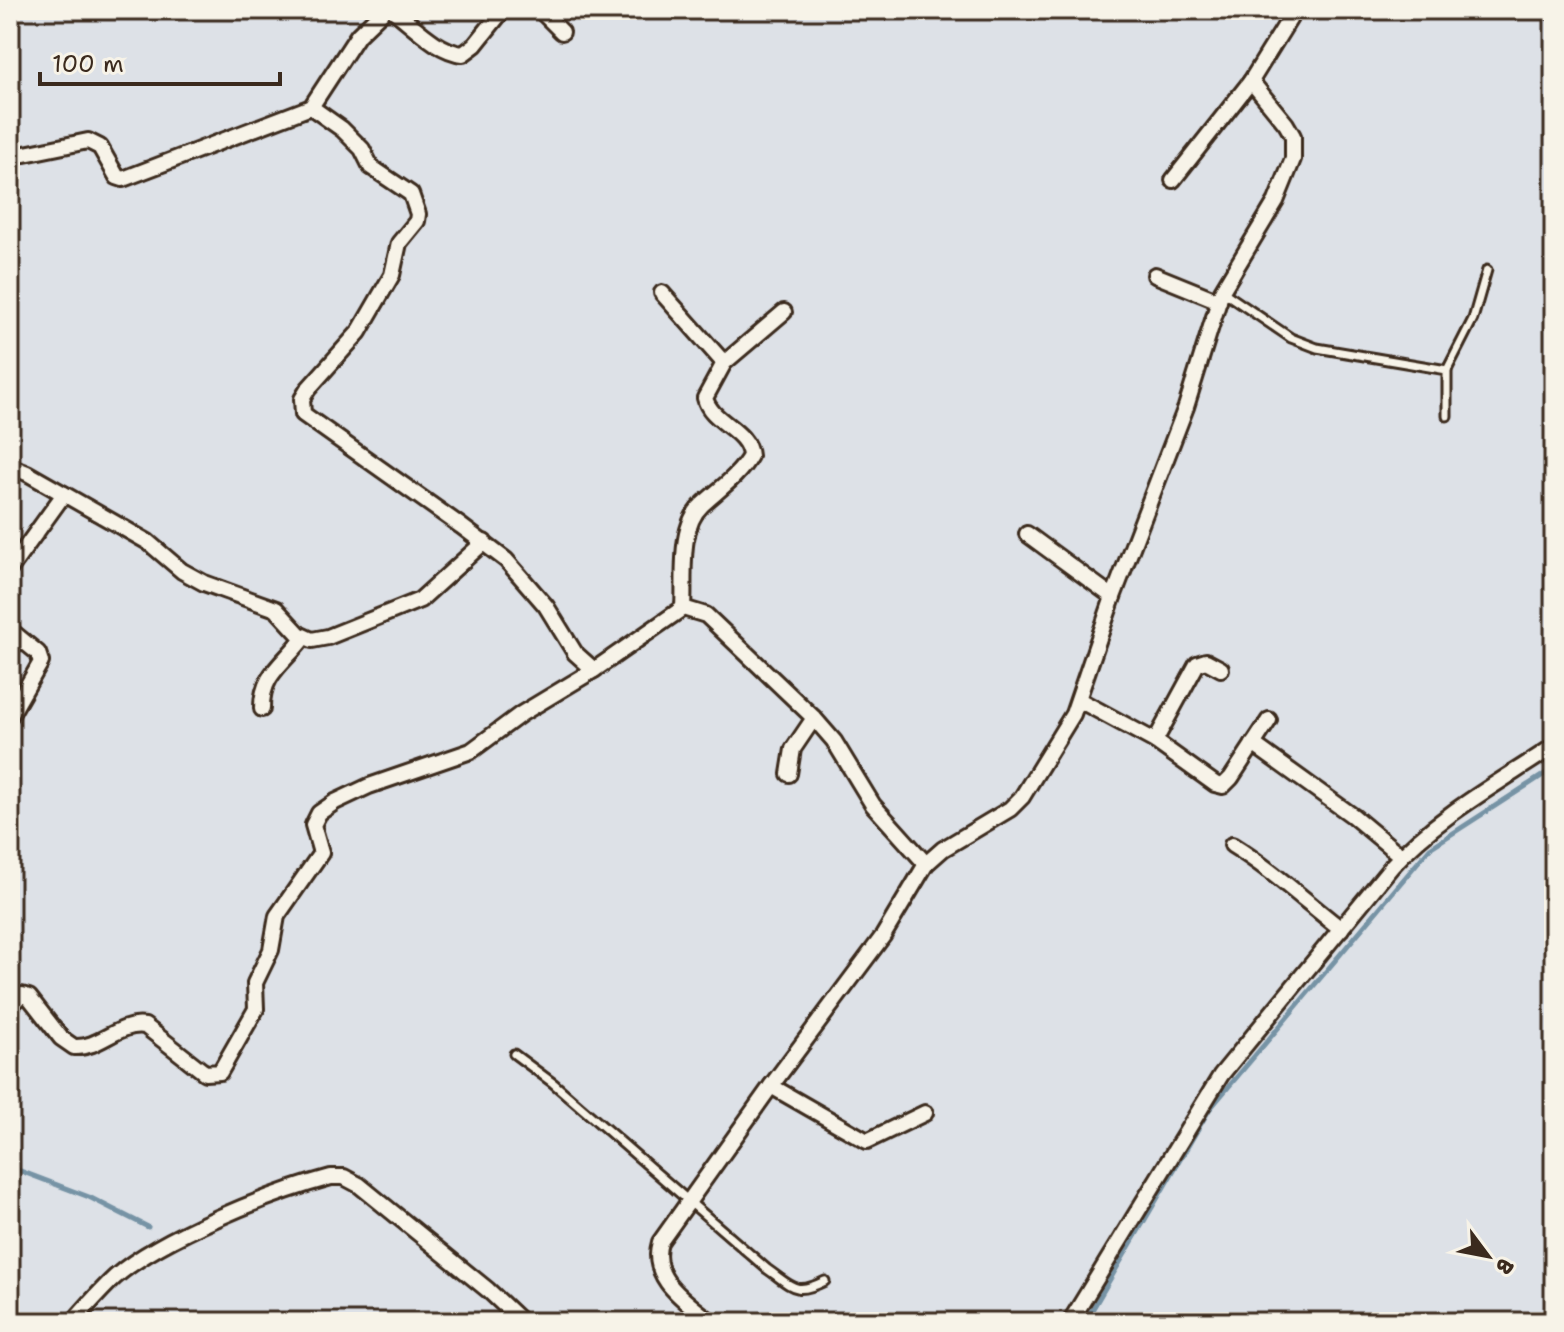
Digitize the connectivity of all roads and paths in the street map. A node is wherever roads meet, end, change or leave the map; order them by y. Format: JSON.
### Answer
{"nodes":[{"id":1,"x":384,"y":10,"type":"edge"},
{"id":2,"x":393,"y":10,"type":"edge"},
{"id":3,"x":503,"y":10,"type":"edge"},
{"id":4,"x":540,"y":10,"type":"edge"},
{"id":5,"x":1295,"y":10,"type":"edge"},
{"id":6,"x":1548,"y":10,"type":"edge"},
{"id":7,"x":1554,"y":13,"type":"edge"},
{"id":8,"x":562,"y":32,"type":"dead end"},
{"id":9,"x":1251,"y":81,"type":"junction"},
{"id":10,"x":311,"y":107,"type":"junction"},
{"id":11,"x":10,"y":157,"type":"edge"},
{"id":12,"x":1173,"y":180,"type":"dead end"},
{"id":13,"x":1487,"y":270,"type":"dead end"},
{"id":14,"x":1155,"y":275,"type":"dead end"},
{"id":15,"x":662,"y":293,"type":"dead end"},
{"id":16,"x":1221,"y":296,"type":"junction"},
{"id":17,"x":784,"y":312,"type":"dead end"},
{"id":18,"x":724,"y":363,"type":"junction"},
{"id":19,"x":1447,"y":370,"type":"junction"},
{"id":20,"x":1447,"y":416,"type":"dead end"},
{"id":21,"x":10,"y":466,"type":"edge"},
{"id":22,"x":64,"y":494,"type":"junction"},
{"id":23,"x":1027,"y":534,"type":"dead end"},
{"id":24,"x":484,"y":542,"type":"junction"},
{"id":25,"x":10,"y":569,"type":"edge"},
{"id":26,"x":1113,"y":597,"type":"junction"},
{"id":27,"x":683,"y":608,"type":"junction"},
{"id":28,"x":10,"y":630,"type":"edge"},
{"id":29,"x":304,"y":637,"type":"junction"},
{"id":30,"x":1221,"y":669,"type":"dead end"},
{"id":31,"x":594,"y":670,"type":"junction"},
{"id":32,"x":1079,"y":700,"type":"junction"},
{"id":33,"x":262,"y":709,"type":"dead end"},
{"id":34,"x":10,"y":716,"type":"edge"},
{"id":35,"x":814,"y":718,"type":"junction"},
{"id":36,"x":1269,"y":720,"type":"dead end"},
{"id":37,"x":1155,"y":741,"type":"junction"},
{"id":38,"x":1253,"y":744,"type":"junction"},
{"id":39,"x":1554,"y":746,"type":"edge"},
{"id":40,"x":789,"y":774,"type":"dead end"},
{"id":41,"x":1232,"y":845,"type":"dead end"},
{"id":42,"x":1401,"y":856,"type":"junction"},
{"id":43,"x":926,"y":864,"type":"junction"},
{"id":44,"x":1341,"y":929,"type":"junction"},
{"id":45,"x":10,"y":1006,"type":"edge"},
{"id":46,"x":514,"y":1054,"type":"dead end"},
{"id":47,"x":771,"y":1086,"type":"junction"},
{"id":48,"x":925,"y":1113,"type":"dead end"},
{"id":49,"x":690,"y":1203,"type":"junction"},
{"id":50,"x":825,"y":1281,"type":"dead end"},
{"id":51,"x":73,"y":1322,"type":"edge"},
{"id":52,"x":522,"y":1322,"type":"edge"},
{"id":53,"x":711,"y":1322,"type":"edge"},
{"id":54,"x":1070,"y":1322,"type":"edge"}],
"edges":[{"from":1,"to":10,"type":"street"},
{"from":2,"to":3,"type":"street"},
{"from":4,"to":8,"type":"street"},
{"from":5,"to":9,"type":"street"},
{"from":6,"to":7,"type":"street"},
{"from":9,"to":12,"type":"street"},
{"from":9,"to":16,"type":"street"},
{"from":10,"to":11,"type":"street"},
{"from":10,"to":24,"type":"street"},
{"from":13,"to":19,"type":"lane"},
{"from":14,"to":16,"type":"street"},
{"from":15,"to":18,"type":"street"},
{"from":16,"to":19,"type":"lane"},
{"from":16,"to":26,"type":"street"},
{"from":17,"to":18,"type":"street"},
{"from":18,"to":27,"type":"street"},
{"from":19,"to":20,"type":"lane"},
{"from":21,"to":22,"type":"street"},
{"from":22,"to":25,"type":"street"},
{"from":22,"to":29,"type":"street"},
{"from":23,"to":26,"type":"street"},
{"from":24,"to":29,"type":"street"},
{"from":24,"to":31,"type":"street"},
{"from":26,"to":32,"type":"street"},
{"from":27,"to":31,"type":"street"},
{"from":27,"to":35,"type":"street"},
{"from":28,"to":34,"type":"street"},
{"from":29,"to":33,"type":"street"},
{"from":30,"to":37,"type":"street"},
{"from":31,"to":45,"type":"street"},
{"from":32,"to":37,"type":"street"},
{"from":32,"to":43,"type":"street"},
{"from":35,"to":40,"type":"street"},
{"from":35,"to":43,"type":"street"},
{"from":36,"to":38,"type":"street"},
{"from":37,"to":38,"type":"street"},
{"from":38,"to":42,"type":"street"},
{"from":39,"to":42,"type":"street"},
{"from":41,"to":44,"type":"street"},
{"from":42,"to":44,"type":"street"},
{"from":43,"to":47,"type":"street"},
{"from":44,"to":54,"type":"street"},
{"from":46,"to":49,"type":"lane"},
{"from":47,"to":48,"type":"street"},
{"from":47,"to":49,"type":"street"},
{"from":49,"to":50,"type":"lane"},
{"from":49,"to":53,"type":"street"},
{"from":51,"to":52,"type":"street"}]}
